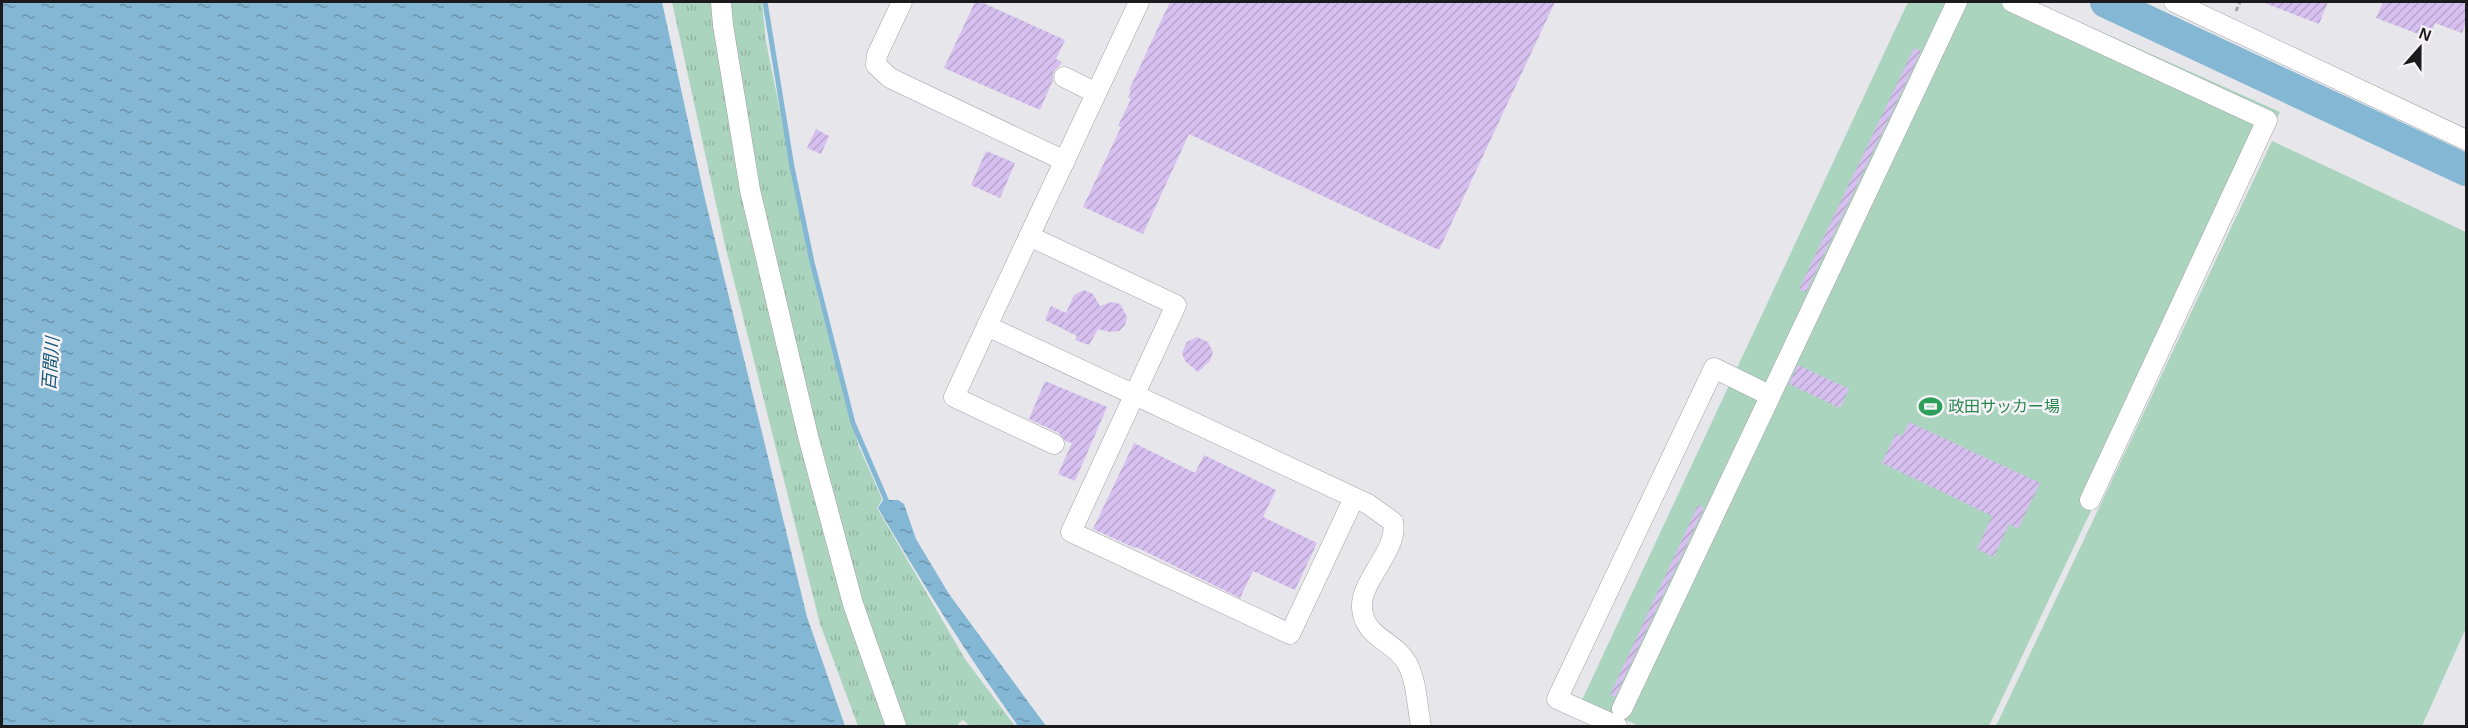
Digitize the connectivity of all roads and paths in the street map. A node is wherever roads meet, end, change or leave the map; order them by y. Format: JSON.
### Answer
{"nodes":[{"id":1,"x":721,"y":2,"type":"edge"},
{"id":2,"x":902,"y":2,"type":"edge"},
{"id":3,"x":1139,"y":2,"type":"edge"},
{"id":4,"x":1957,"y":2,"type":"edge"},
{"id":5,"x":2012,"y":2,"type":"edge"},
{"id":6,"x":2174,"y":2,"type":"edge"},
{"id":7,"x":2215,"y":10,"type":"edge"},
{"id":8,"x":1064,"y":77,"type":"dead end"},
{"id":9,"x":1096,"y":93,"type":"junction"},
{"id":10,"x":2466,"y":140,"type":"edge"},
{"id":11,"x":1065,"y":161,"type":"junction"},
{"id":12,"x":1029,"y":236,"type":"junction"},
{"id":13,"x":987,"y":326,"type":"junction"},
{"id":14,"x":1769,"y":394,"type":"junction"},
{"id":15,"x":1134,"y":396,"type":"junction"},
{"id":16,"x":1054,"y":444,"type":"dead end"},
{"id":17,"x":1354,"y":498,"type":"junction"},
{"id":18,"x":2091,"y":500,"type":"dead end"},
{"id":19,"x":1619,"y":718,"type":"edge"},
{"id":20,"x":896,"y":726,"type":"edge"},
{"id":21,"x":1421,"y":726,"type":"edge"}],
"edges":[{"from":1,"to":20,"type":"street"},
{"from":2,"to":11,"type":"street"},
{"from":3,"to":9,"type":"street"},
{"from":4,"to":14,"type":"street"},
{"from":5,"to":18,"type":"street"},
{"from":6,"to":7,"type":"street"},
{"from":7,"to":10,"type":"street"},
{"from":8,"to":9,"type":"street"},
{"from":9,"to":11,"type":"street"},
{"from":11,"to":12,"type":"street"},
{"from":12,"to":13,"type":"street"},
{"from":12,"to":15,"type":"street"},
{"from":13,"to":15,"type":"street"},
{"from":13,"to":16,"type":"street"},
{"from":14,"to":19,"type":"street"},
{"from":14,"to":19,"type":"street"},
{"from":15,"to":17,"type":"street"},
{"from":15,"to":17,"type":"street"},
{"from":17,"to":21,"type":"street"}]}
